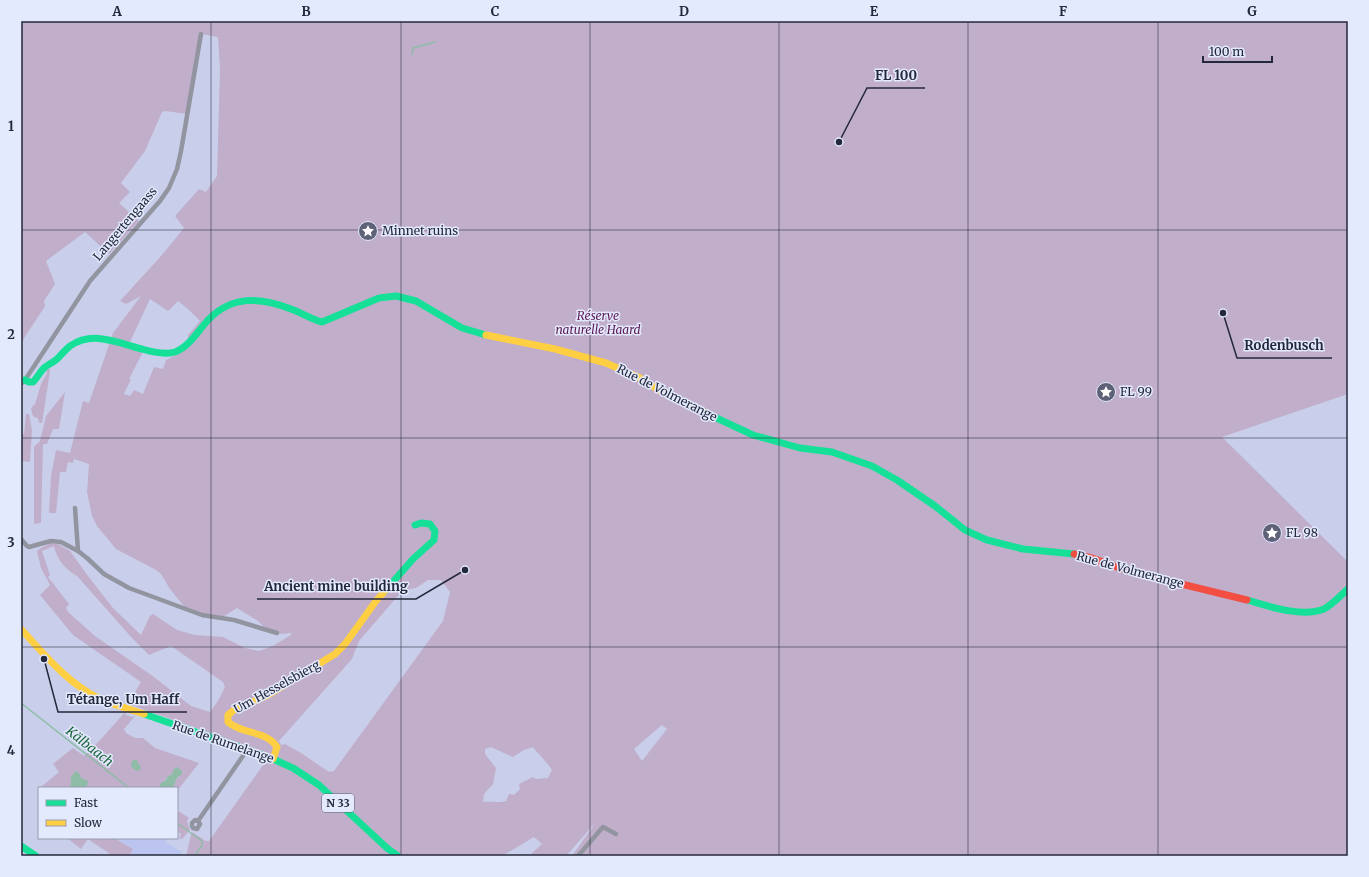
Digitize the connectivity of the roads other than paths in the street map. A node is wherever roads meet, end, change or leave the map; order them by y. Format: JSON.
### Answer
{"nodes":[{"id":1,"x":201,"y":34,"type":"dead end"},
{"id":2,"x":23,"y":382,"type":"edge"},
{"id":3,"x":75,"y":508,"type":"dead end"},
{"id":4,"x":415,"y":525,"type":"dead end"},
{"id":5,"x":21,"y":539,"type":"edge"},
{"id":6,"x":78,"y":551,"type":"junction"},
{"id":7,"x":1348,"y":589,"type":"edge"},
{"id":8,"x":21,"y":629,"type":"edge"},
{"id":9,"x":277,"y":633,"type":"dead end"},
{"id":10,"x":247,"y":750,"type":"junction"},
{"id":11,"x":273,"y":759,"type":"junction"},
{"id":12,"x":198,"y":821,"type":"dead end"},
{"id":13,"x":616,"y":834,"type":"dead end"},
{"id":14,"x":21,"y":846,"type":"edge"},
{"id":15,"x":36,"y":856,"type":"edge"},
{"id":16,"x":398,"y":856,"type":"edge"},
{"id":17,"x":578,"y":856,"type":"edge"}],
"edges":[{"from":1,"to":2,"type":"street","name":"Langertengaass"},
{"from":2,"to":7,"type":"street","name":"Rue de Volmerange"},
{"from":3,"to":6,"type":"street"},
{"from":4,"to":11,"type":"street","name":"Um Hesselsbierg"},
{"from":5,"to":6,"type":"street"},
{"from":6,"to":9,"type":"street"},
{"from":8,"to":10,"type":"street","name":"Rue de Rumelange","number":"N 33"},
{"from":10,"to":11,"type":"street","name":"Rue de Rumelange","number":"N 33"},
{"from":10,"to":12,"type":"street"},
{"from":11,"to":16,"type":"street","name":"Rue de Rumelange","number":"N 33"},
{"from":13,"to":17,"type":"street"},
{"from":14,"to":15,"type":"street"}]}
